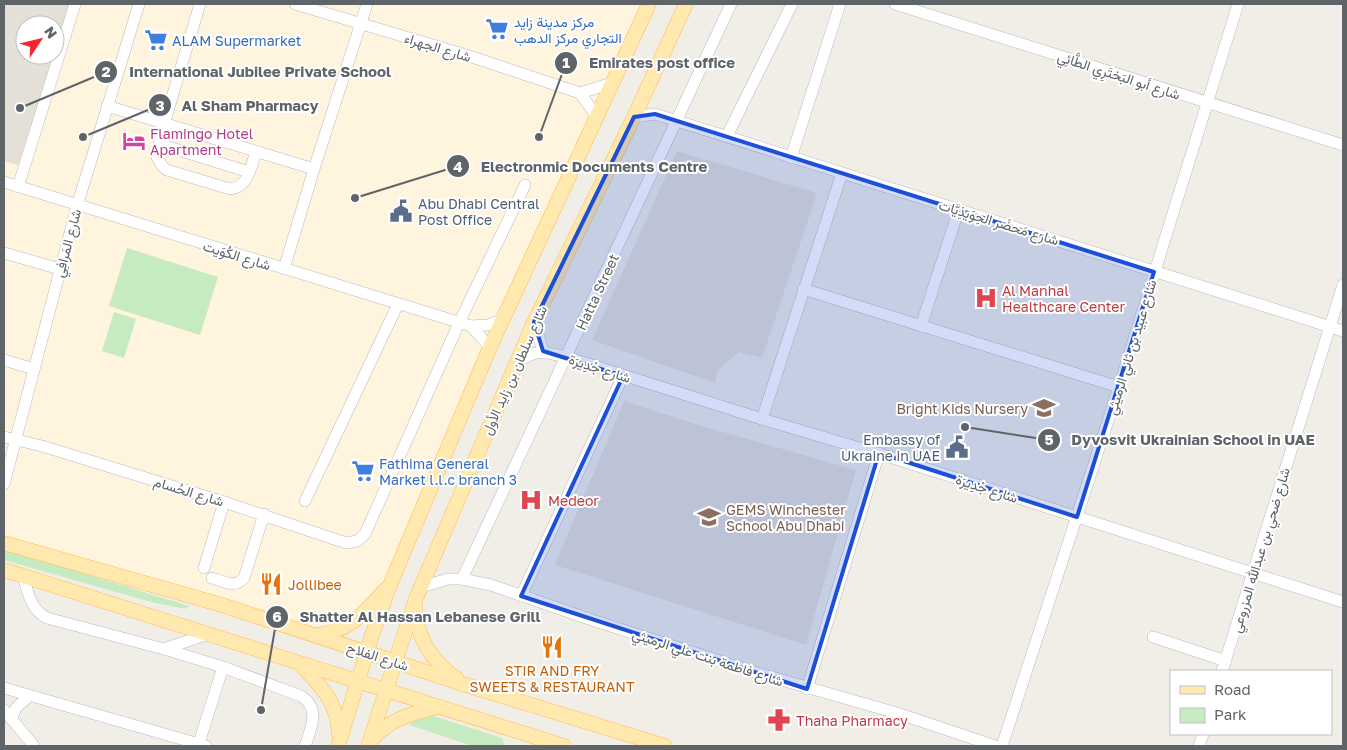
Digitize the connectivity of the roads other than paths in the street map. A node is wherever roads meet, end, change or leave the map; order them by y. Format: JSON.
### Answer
{"nodes":[{"id":1,"x":74,"y":4,"type":"edge"},
{"id":2,"x":139,"y":4,"type":"edge"},
{"id":3,"x":200,"y":4,"type":"edge"},
{"id":4,"x":295,"y":4,"type":"edge"},
{"id":5,"x":367,"y":4,"type":"edge"},
{"id":6,"x":649,"y":4,"type":"edge"},
{"id":7,"x":686,"y":4,"type":"edge"},
{"id":8,"x":731,"y":4,"type":"edge"},
{"id":9,"x":792,"y":4,"type":"edge"},
{"id":10,"x":840,"y":4,"type":"edge"},
{"id":11,"x":896,"y":4,"type":"edge"},
{"id":12,"x":1238,"y":4,"type":"edge"},
{"id":13,"x":360,"y":24,"type":"junction"},
{"id":14,"x":612,"y":83,"type":"junction"},
{"id":15,"x":580,"y":93,"type":"junction"},
{"id":16,"x":642,"y":100,"type":"junction"},
{"id":17,"x":1206,"y":102,"type":"junction"},
{"id":18,"x":108,"y":106,"type":"junction"},
{"id":19,"x":655,"y":114,"type":"junction"},
{"id":20,"x":597,"y":117,"type":"junction"},
{"id":21,"x":634,"y":117,"type":"junction"},
{"id":22,"x":677,"y":121,"type":"junction"},
{"id":23,"x":164,"y":124,"type":"junction"},
{"id":24,"x":727,"y":136,"type":"junction"},
{"id":25,"x":159,"y":144,"type":"junction"},
{"id":26,"x":1343,"y":145,"type":"edge"},
{"id":27,"x":256,"y":151,"type":"junction"},
{"id":28,"x":791,"y":158,"type":"junction"},
{"id":29,"x":314,"y":169,"type":"junction"},
{"id":30,"x":249,"y":172,"type":"junction"},
{"id":31,"x":842,"y":173,"type":"junction"},
{"id":32,"x":4,"y":182,"type":"edge"},
{"id":33,"x":525,"y":185,"type":"dead end"},
{"id":34,"x":18,"y":187,"type":"junction"},
{"id":35,"x":77,"y":206,"type":"junction"},
{"id":36,"x":959,"y":209,"type":"junction"},
{"id":37,"x":4,"y":253,"type":"edge"},
{"id":38,"x":60,"y":269,"type":"junction"},
{"id":39,"x":284,"y":269,"type":"junction"},
{"id":40,"x":1154,"y":272,"type":"junction"},
{"id":41,"x":1343,"y":285,"type":"edge"},
{"id":42,"x":803,"y":289,"type":"junction"},
{"id":43,"x":398,"y":304,"type":"junction"},
{"id":44,"x":503,"y":319,"type":"junction"},
{"id":45,"x":459,"y":322,"type":"junction"},
{"id":46,"x":534,"y":322,"type":"junction"},
{"id":47,"x":471,"y":326,"type":"junction"},
{"id":48,"x":921,"y":326,"type":"junction"},
{"id":49,"x":1330,"y":327,"type":"junction"},
{"id":50,"x":1343,"y":332,"type":"edge"},
{"id":51,"x":490,"y":347,"type":"junction"},
{"id":52,"x":543,"y":351,"type":"junction"},
{"id":53,"x":566,"y":357,"type":"junction"},
{"id":54,"x":4,"y":360,"type":"edge"},
{"id":55,"x":516,"y":362,"type":"junction"},
{"id":56,"x":34,"y":369,"type":"junction"},
{"id":57,"x":623,"y":376,"type":"junction"},
{"id":58,"x":1119,"y":387,"type":"junction"},
{"id":59,"x":762,"y":419,"type":"junction"},
{"id":60,"x":4,"y":437,"type":"edge"},
{"id":61,"x":16,"y":439,"type":"junction"},
{"id":62,"x":879,"y":453,"type":"junction"},
{"id":63,"x":4,"y":484,"type":"edge"},
{"id":64,"x":224,"y":502,"type":"junction"},
{"id":65,"x":305,"y":502,"type":"dead end"},
{"id":66,"x":264,"y":514,"type":"junction"},
{"id":67,"x":1077,"y":517,"type":"junction"},
{"id":68,"x":4,"y":542,"type":"edge"},
{"id":69,"x":204,"y":568,"type":"dead end"},
{"id":70,"x":5,"y":572,"type":"edge"},
{"id":71,"x":1253,"y":572,"type":"junction"},
{"id":72,"x":23,"y":577,"type":"junction"},
{"id":73,"x":212,"y":578,"type":"dead end"},
{"id":74,"x":462,"y":579,"type":"junction"},
{"id":75,"x":390,"y":585,"type":"junction"},
{"id":76,"x":421,"y":586,"type":"junction"},
{"id":77,"x":521,"y":596,"type":"junction"},
{"id":78,"x":415,"y":601,"type":"junction"},
{"id":79,"x":1343,"y":602,"type":"edge"},
{"id":80,"x":208,"y":634,"type":"junction"},
{"id":81,"x":313,"y":635,"type":"junction"},
{"id":82,"x":1153,"y":637,"type":"dead end"},
{"id":83,"x":164,"y":649,"type":"junction"},
{"id":84,"x":366,"y":653,"type":"junction"},
{"id":85,"x":395,"y":662,"type":"junction"},
{"id":86,"x":299,"y":663,"type":"junction"},
{"id":87,"x":1224,"y":666,"type":"edge"},
{"id":88,"x":223,"y":668,"type":"junction"},
{"id":89,"x":358,"y":682,"type":"junction"},
{"id":90,"x":466,"y":685,"type":"junction"},
{"id":91,"x":4,"y":688,"type":"edge"},
{"id":92,"x":807,"y":689,"type":"junction"},
{"id":93,"x":386,"y":690,"type":"junction"},
{"id":94,"x":29,"y":696,"type":"junction"},
{"id":95,"x":440,"y":706,"type":"junction"},
{"id":96,"x":7,"y":714,"type":"edge"},
{"id":97,"x":339,"y":744,"type":"edge"},
{"id":98,"x":369,"y":744,"type":"edge"},
{"id":99,"x":201,"y":745,"type":"edge"},
{"id":100,"x":34,"y":746,"type":"edge"},
{"id":101,"x":305,"y":746,"type":"edge"},
{"id":102,"x":564,"y":746,"type":"edge"},
{"id":103,"x":665,"y":746,"type":"edge"},
{"id":104,"x":995,"y":746,"type":"edge"},
{"id":105,"x":1002,"y":746,"type":"edge"}],
"edges":[{"from":1,"to":34,"type":"street"},
{"from":2,"to":18,"type":"street","name":"شارع المَرافِي"},
{"from":3,"to":23,"type":"street"},
{"from":4,"to":13,"type":"street","name":"شارع الجهراء"},
{"from":5,"to":13,"type":"street"},
{"from":6,"to":14,"type":"main road"},
{"from":7,"to":16,"type":"main road","name":"شارع سلطان بن زايد الأول"},
{"from":8,"to":22,"type":"street","name":"Hatta Street"},
{"from":9,"to":24,"type":"street"},
{"from":10,"to":28,"type":"street"},
{"from":11,"to":17,"type":"street","name":"شارع أبو البَختَرِي الطَّائِي"},
{"from":12,"to":17,"type":"street","name":"شارع عبيد بن ثاني الرميثي"},
{"from":13,"to":15,"type":"street","name":"شارع الجهراء"},
{"from":13,"to":29,"type":"street"},
{"from":14,"to":15,"type":"street"},
{"from":14,"to":20,"type":"main road"},
{"from":15,"to":20,"type":"street"},
{"from":16,"to":19,"type":"street","name":"شارع مَحضَر الحِوَيذِيَّات"},
{"from":16,"to":21,"type":"main road","name":"شارع سلطان بن زايد الأول"},
{"from":17,"to":26,"type":"street","name":"شارع أبو البَختَرِي الطَّائِي"},
{"from":17,"to":40,"type":"street","name":"شارع عبيد بن ثاني الرميثي"},
{"from":18,"to":23,"type":"street"},
{"from":18,"to":35,"type":"street","name":"شارع المَرافِي"},
{"from":19,"to":21,"type":"street","name":"شارع مَحضَر الحِوَيذِيَّات"},
{"from":19,"to":22,"type":"street","name":"شارع مَحضَر الحِوَيذِيَّات"},
{"from":20,"to":44,"type":"main road"},
{"from":21,"to":46,"type":"main road","name":"شارع سلطان بن زايد الأول"},
{"from":22,"to":24,"type":"street","name":"شارع مَحضَر الحِوَيذِيَّات"},
{"from":22,"to":53,"type":"street","name":"Hatta Street"},
{"from":23,"to":25,"type":"street"},
{"from":23,"to":27,"type":"street"},
{"from":24,"to":28,"type":"street","name":"شارع مَحضَر الحِوَيذِيَّات"},
{"from":25,"to":30,"type":"street"},
{"from":25,"to":30,"type":"street"},
{"from":27,"to":29,"type":"street"},
{"from":27,"to":30,"type":"street"},
{"from":28,"to":31,"type":"street","name":"شارع مَحضَر الحِوَيذِيَّات"},
{"from":29,"to":39,"type":"street"},
{"from":31,"to":36,"type":"street","name":"شارع مَحضَر الحِوَيذِيَّات"},
{"from":31,"to":42,"type":"street"},
{"from":32,"to":34,"type":"street","name":"شارع الكُوَيت"},
{"from":33,"to":45,"type":"street"},
{"from":34,"to":35,"type":"street","name":"شارع الكُوَيت"},
{"from":35,"to":38,"type":"street","name":"شارع المَرافِي"},
{"from":35,"to":39,"type":"street","name":"شارع الكُوَيت"},
{"from":36,"to":40,"type":"street","name":"شارع مَحضَر الحِوَيذِيَّات"},
{"from":36,"to":48,"type":"street"},
{"from":37,"to":38,"type":"street"},
{"from":38,"to":56,"type":"street","name":"شارع المَرافِي"},
{"from":39,"to":43,"type":"street","name":"شارع الكُوَيت"},
{"from":40,"to":49,"type":"street","name":"شارع مَحضَر الحِوَيذِيَّات"},
{"from":40,"to":58,"type":"street","name":"شارع عبيد بن ثاني الرميثي"},
{"from":41,"to":49,"type":"street","name":"شارع ضحي بن عبدالله المزروعي"},
{"from":42,"to":48,"type":"street"},
{"from":42,"to":59,"type":"street"},
{"from":43,"to":45,"type":"street","name":"شارع الكُوَيت"},
{"from":43,"to":65,"type":"street"},
{"from":44,"to":47,"type":"street","name":"شارع الكُوَيت"},
{"from":44,"to":51,"type":"main road"},
{"from":45,"to":47,"type":"street","name":"شارع الكُوَيت"},
{"from":45,"to":66,"type":"street","name":"شارع الحُسام"},
{"from":46,"to":52,"type":"street"},
{"from":46,"to":55,"type":"main road","name":"شارع سلطان بن زايد الأول"},
{"from":47,"to":51,"type":"street","name":"شارع الكُوَيت"},
{"from":48,"to":58,"type":"street"},
{"from":49,"to":50,"type":"street","name":"شارع مَحضَر الحِوَيذِيَّات"},
{"from":49,"to":71,"type":"street","name":"شارع ضحي بن عبدالله المزروعي"},
{"from":51,"to":75,"type":"main road"},
{"from":52,"to":53,"type":"street","name":"شارع جْدِيرَة"},
{"from":52,"to":55,"type":"street"},
{"from":53,"to":57,"type":"street","name":"شارع جْدِيرَة"},
{"from":53,"to":74,"type":"street","name":"Hatta Street"},
{"from":54,"to":56,"type":"street"},
{"from":55,"to":76,"type":"main road","name":"شارع سلطان بن زايد الأول"},
{"from":56,"to":61,"type":"street","name":"شارع المَرافِي"},
{"from":57,"to":59,"type":"street","name":"شارع جْدِيرَة"},
{"from":57,"to":77,"type":"street"},
{"from":58,"to":67,"type":"street","name":"شارع عبيد بن ثاني الرميثي"},
{"from":59,"to":62,"type":"street","name":"شارع جْدِيرَة"},
{"from":60,"to":61,"type":"street","name":"شارع الحُسام"},
{"from":61,"to":63,"type":"street","name":"شارع المَرافِي"},
{"from":61,"to":64,"type":"street","name":"شارع الحُسام"},
{"from":62,"to":67,"type":"street","name":"شارع جْدِيرَة"},
{"from":62,"to":92,"type":"street"},
{"from":64,"to":66,"type":"street","name":"شارع الحُسام"},
{"from":64,"to":69,"type":"street"},
{"from":66,"to":73,"type":"street"},
{"from":67,"to":71,"type":"street","name":"شارع جْدِيرَة"},
{"from":67,"to":105,"type":"street","name":"شارع عبيد بن ثاني الرميثي"},
{"from":68,"to":81,"type":"main road","name":"شارع الفلاح"},
{"from":70,"to":72,"type":"main road"},
{"from":71,"to":79,"type":"street","name":"شارع جْدِيرَة"},
{"from":71,"to":87,"type":"street","name":"شارع ضحي بن عبدالله المزروعي"},
{"from":72,"to":80,"type":"main road"},
{"from":72,"to":83,"type":"street"},
{"from":74,"to":76,"type":"street","name":"شارع فاطمة بنت علي الرميثي"},
{"from":74,"to":77,"type":"street","name":"شارع فاطمة بنت علي الرميثي"},
{"from":75,"to":81,"type":"main road"},
{"from":75,"to":84,"type":"main road"},
{"from":76,"to":78,"type":"main road","name":"شارع سلطان بن زايد الأول"},
{"from":77,"to":92,"type":"street","name":"شارع فاطمة بنت علي الرميثي"},
{"from":78,"to":85,"type":"main road","name":"شارع سلطان بن زايد الأول"},
{"from":78,"to":90,"type":"main road"},
{"from":80,"to":83,"type":"street"},
{"from":80,"to":86,"type":"main road"},
{"from":81,"to":84,"type":"main road","name":"شارع الفلاح"},
{"from":82,"to":87,"type":"street"},
{"from":83,"to":88,"type":"street"},
{"from":84,"to":85,"type":"main road","name":"شارع الفلاح"},
{"from":84,"to":89,"type":"main road"},
{"from":85,"to":90,"type":"main road","name":"شارع الفلاح"},
{"from":85,"to":93,"type":"main road","name":"شارع سلطان بن زايد الأول"},
{"from":86,"to":89,"type":"main road"},
{"from":86,"to":97,"type":"main road"},
{"from":88,"to":99,"type":"street"},
{"from":88,"to":101,"type":"street"},
{"from":89,"to":93,"type":"main road"},
{"from":89,"to":97,"type":"main road"},
{"from":90,"to":103,"type":"main road","name":"شارع الفلاح"},
{"from":91,"to":94,"type":"street"},
{"from":92,"to":104,"type":"street","name":"شارع فاطمة بنت علي الرميثي"},
{"from":93,"to":95,"type":"main road"},
{"from":93,"to":98,"type":"main road","name":"شارع سلطان بن زايد الأول"},
{"from":94,"to":96,"type":"street"},
{"from":94,"to":99,"type":"street"},
{"from":95,"to":98,"type":"main road"},
{"from":95,"to":102,"type":"main road"},
{"from":96,"to":100,"type":"street"}]}
